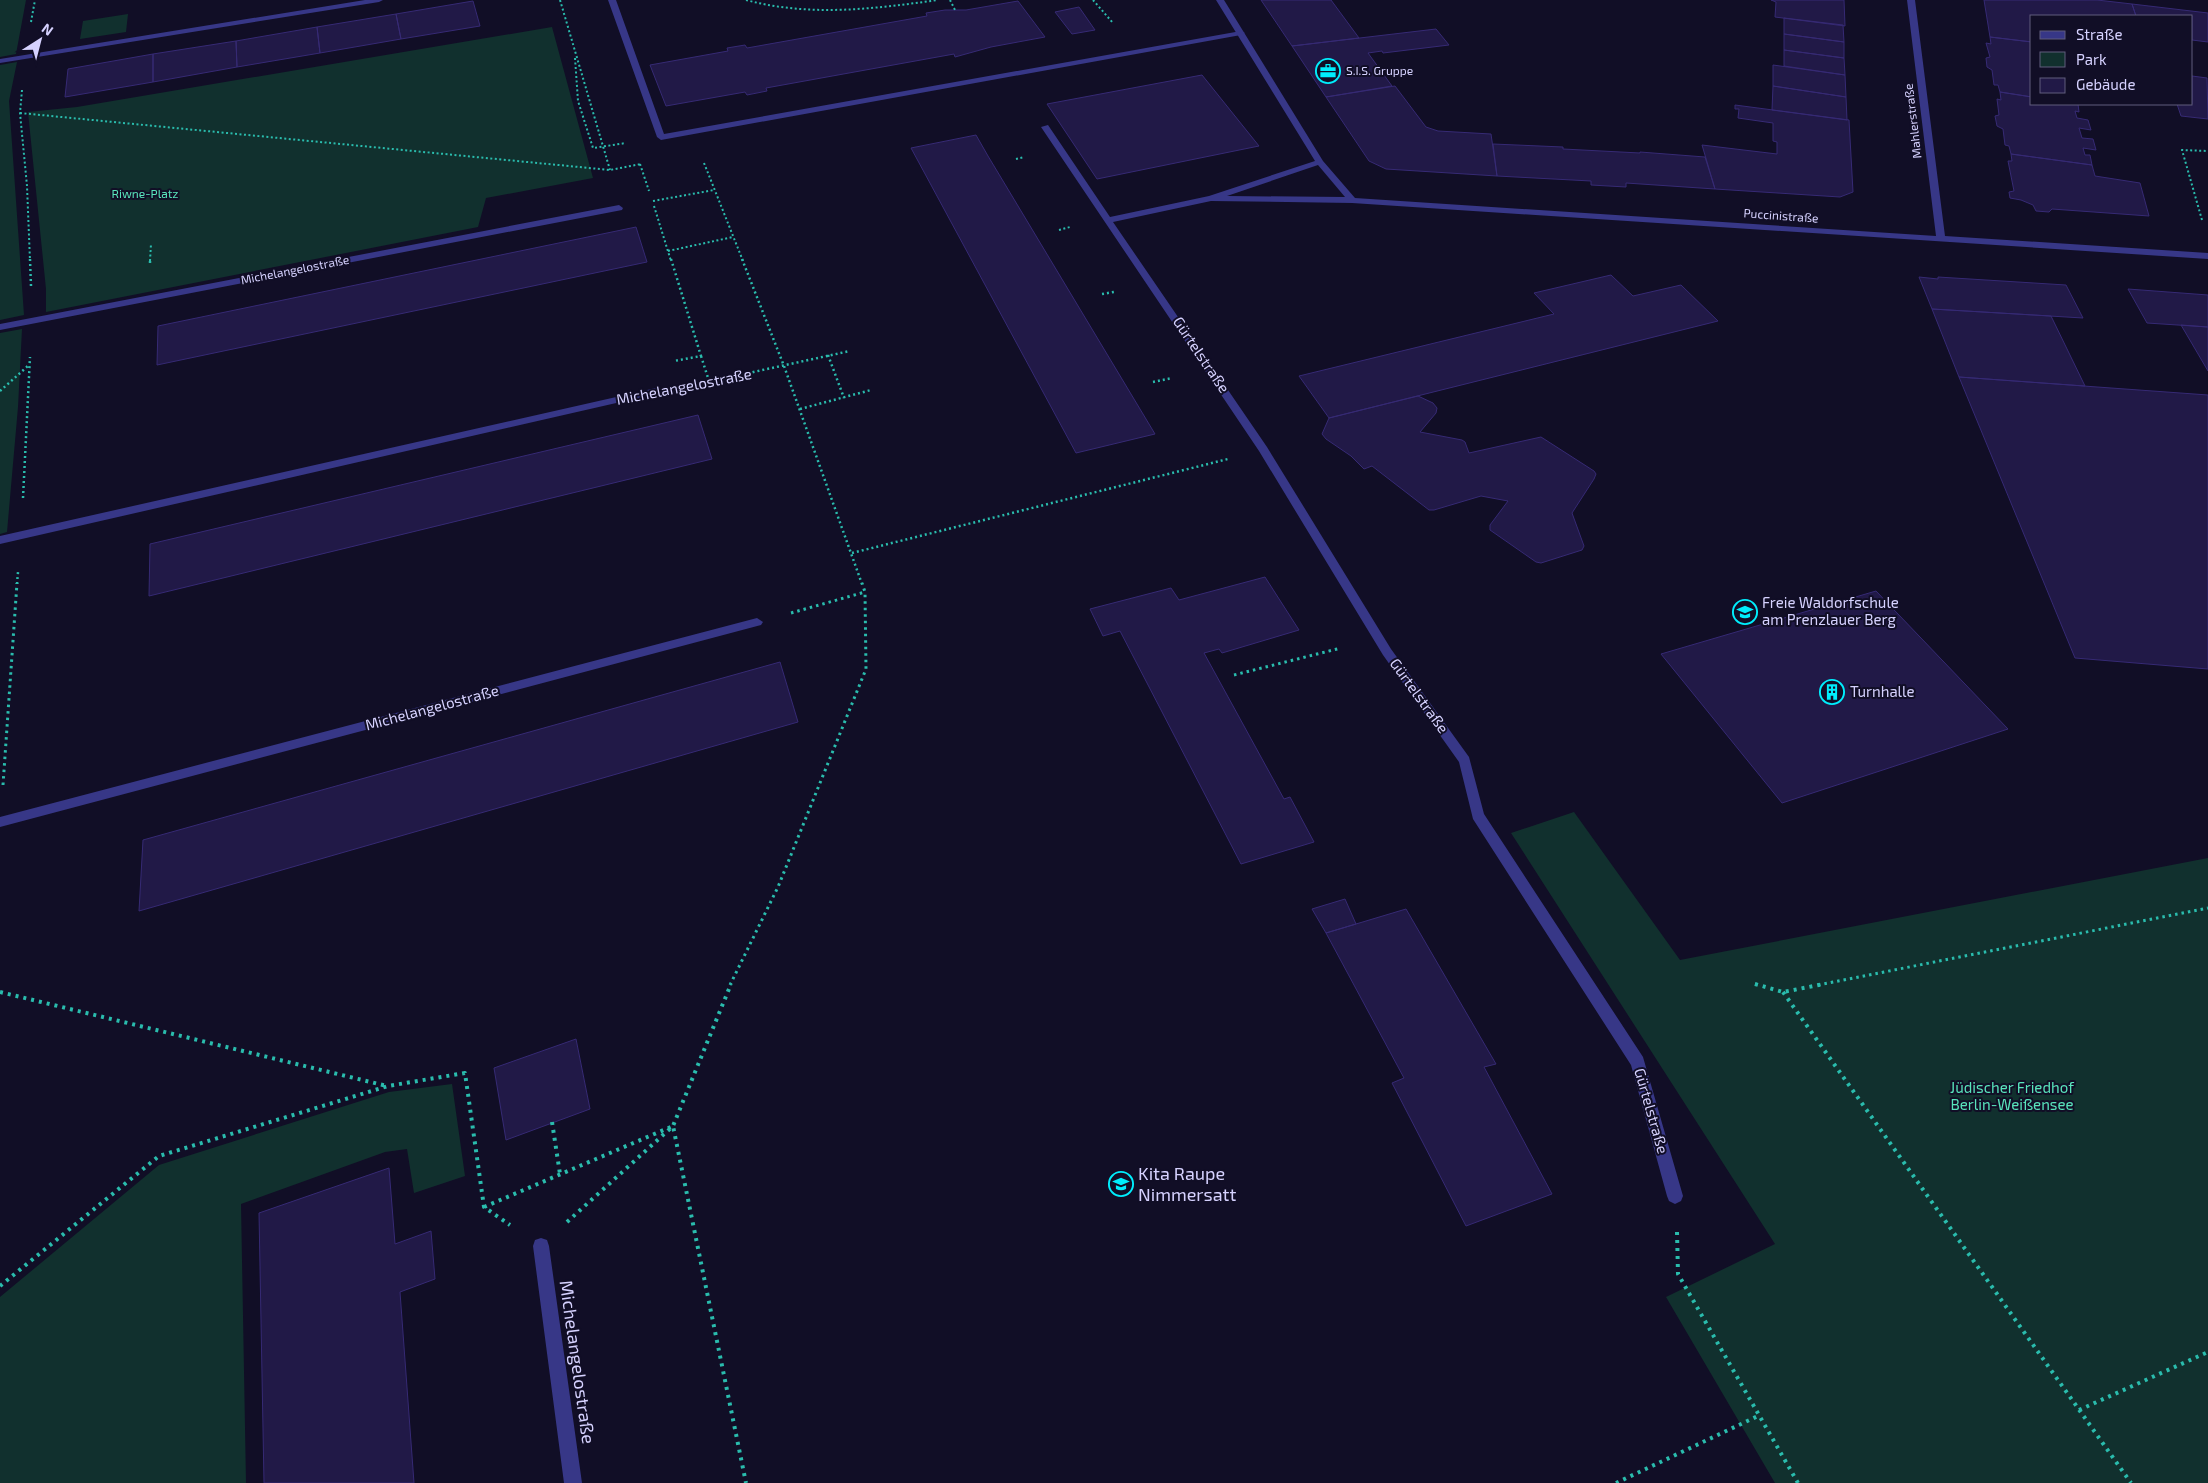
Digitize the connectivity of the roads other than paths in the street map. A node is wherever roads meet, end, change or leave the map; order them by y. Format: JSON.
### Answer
{"nodes":[{"id":1,"x":379,"y":0,"type":"edge"},
{"id":2,"x":612,"y":0,"type":"edge"},
{"id":3,"x":1220,"y":0,"type":"edge"},
{"id":4,"x":1911,"y":0,"type":"edge"},
{"id":5,"x":1241,"y":33,"type":"junction"},
{"id":6,"x":0,"y":61,"type":"edge"},
{"id":7,"x":1045,"y":127,"type":"dead end"},
{"id":8,"x":1320,"y":162,"type":"junction"},
{"id":9,"x":1211,"y":198,"type":"junction"},
{"id":10,"x":1352,"y":200,"type":"junction"},
{"id":11,"x":619,"y":208,"type":"road end"},
{"id":12,"x":1108,"y":220,"type":"junction"},
{"id":13,"x":1941,"y":238,"type":"junction"},
{"id":14,"x":2208,"y":256,"type":"edge"},
{"id":15,"x":0,"y":328,"type":"edge"},
{"id":16,"x":656,"y":391,"type":"road end"},
{"id":17,"x":0,"y":540,"type":"edge"},
{"id":18,"x":757,"y":622,"type":"road end"},
{"id":19,"x":0,"y":822,"type":"edge"},
{"id":20,"x":1676,"y":1196,"type":"road end"},
{"id":21,"x":541,"y":1246,"type":"road end"},
{"id":22,"x":573,"y":1483,"type":"edge"}],
"edges":[{"from":1,"to":6,"type":"street"},
{"from":2,"to":5,"type":"street"},
{"from":3,"to":5,"type":"street"},
{"from":4,"to":13,"type":"street","name":"Mahlerstraße"},
{"from":5,"to":8,"type":"street"},
{"from":7,"to":12,"type":"street","name":"Gürtelstraße"},
{"from":8,"to":9,"type":"street"},
{"from":8,"to":10,"type":"street"},
{"from":9,"to":10,"type":"street"},
{"from":9,"to":12,"type":"street"},
{"from":10,"to":13,"type":"street","name":"Puccinistraße"},
{"from":11,"to":15,"type":"street","name":"Michelangelostraße"},
{"from":12,"to":20,"type":"street","name":"Gürtelstraße"},
{"from":13,"to":14,"type":"street","name":"Puccinistraße"},
{"from":16,"to":17,"type":"street","name":"Michelangelostraße"},
{"from":18,"to":19,"type":"street","name":"Michelangelostraße"},
{"from":21,"to":22,"type":"street","name":"Michelangelostraße"}]}
